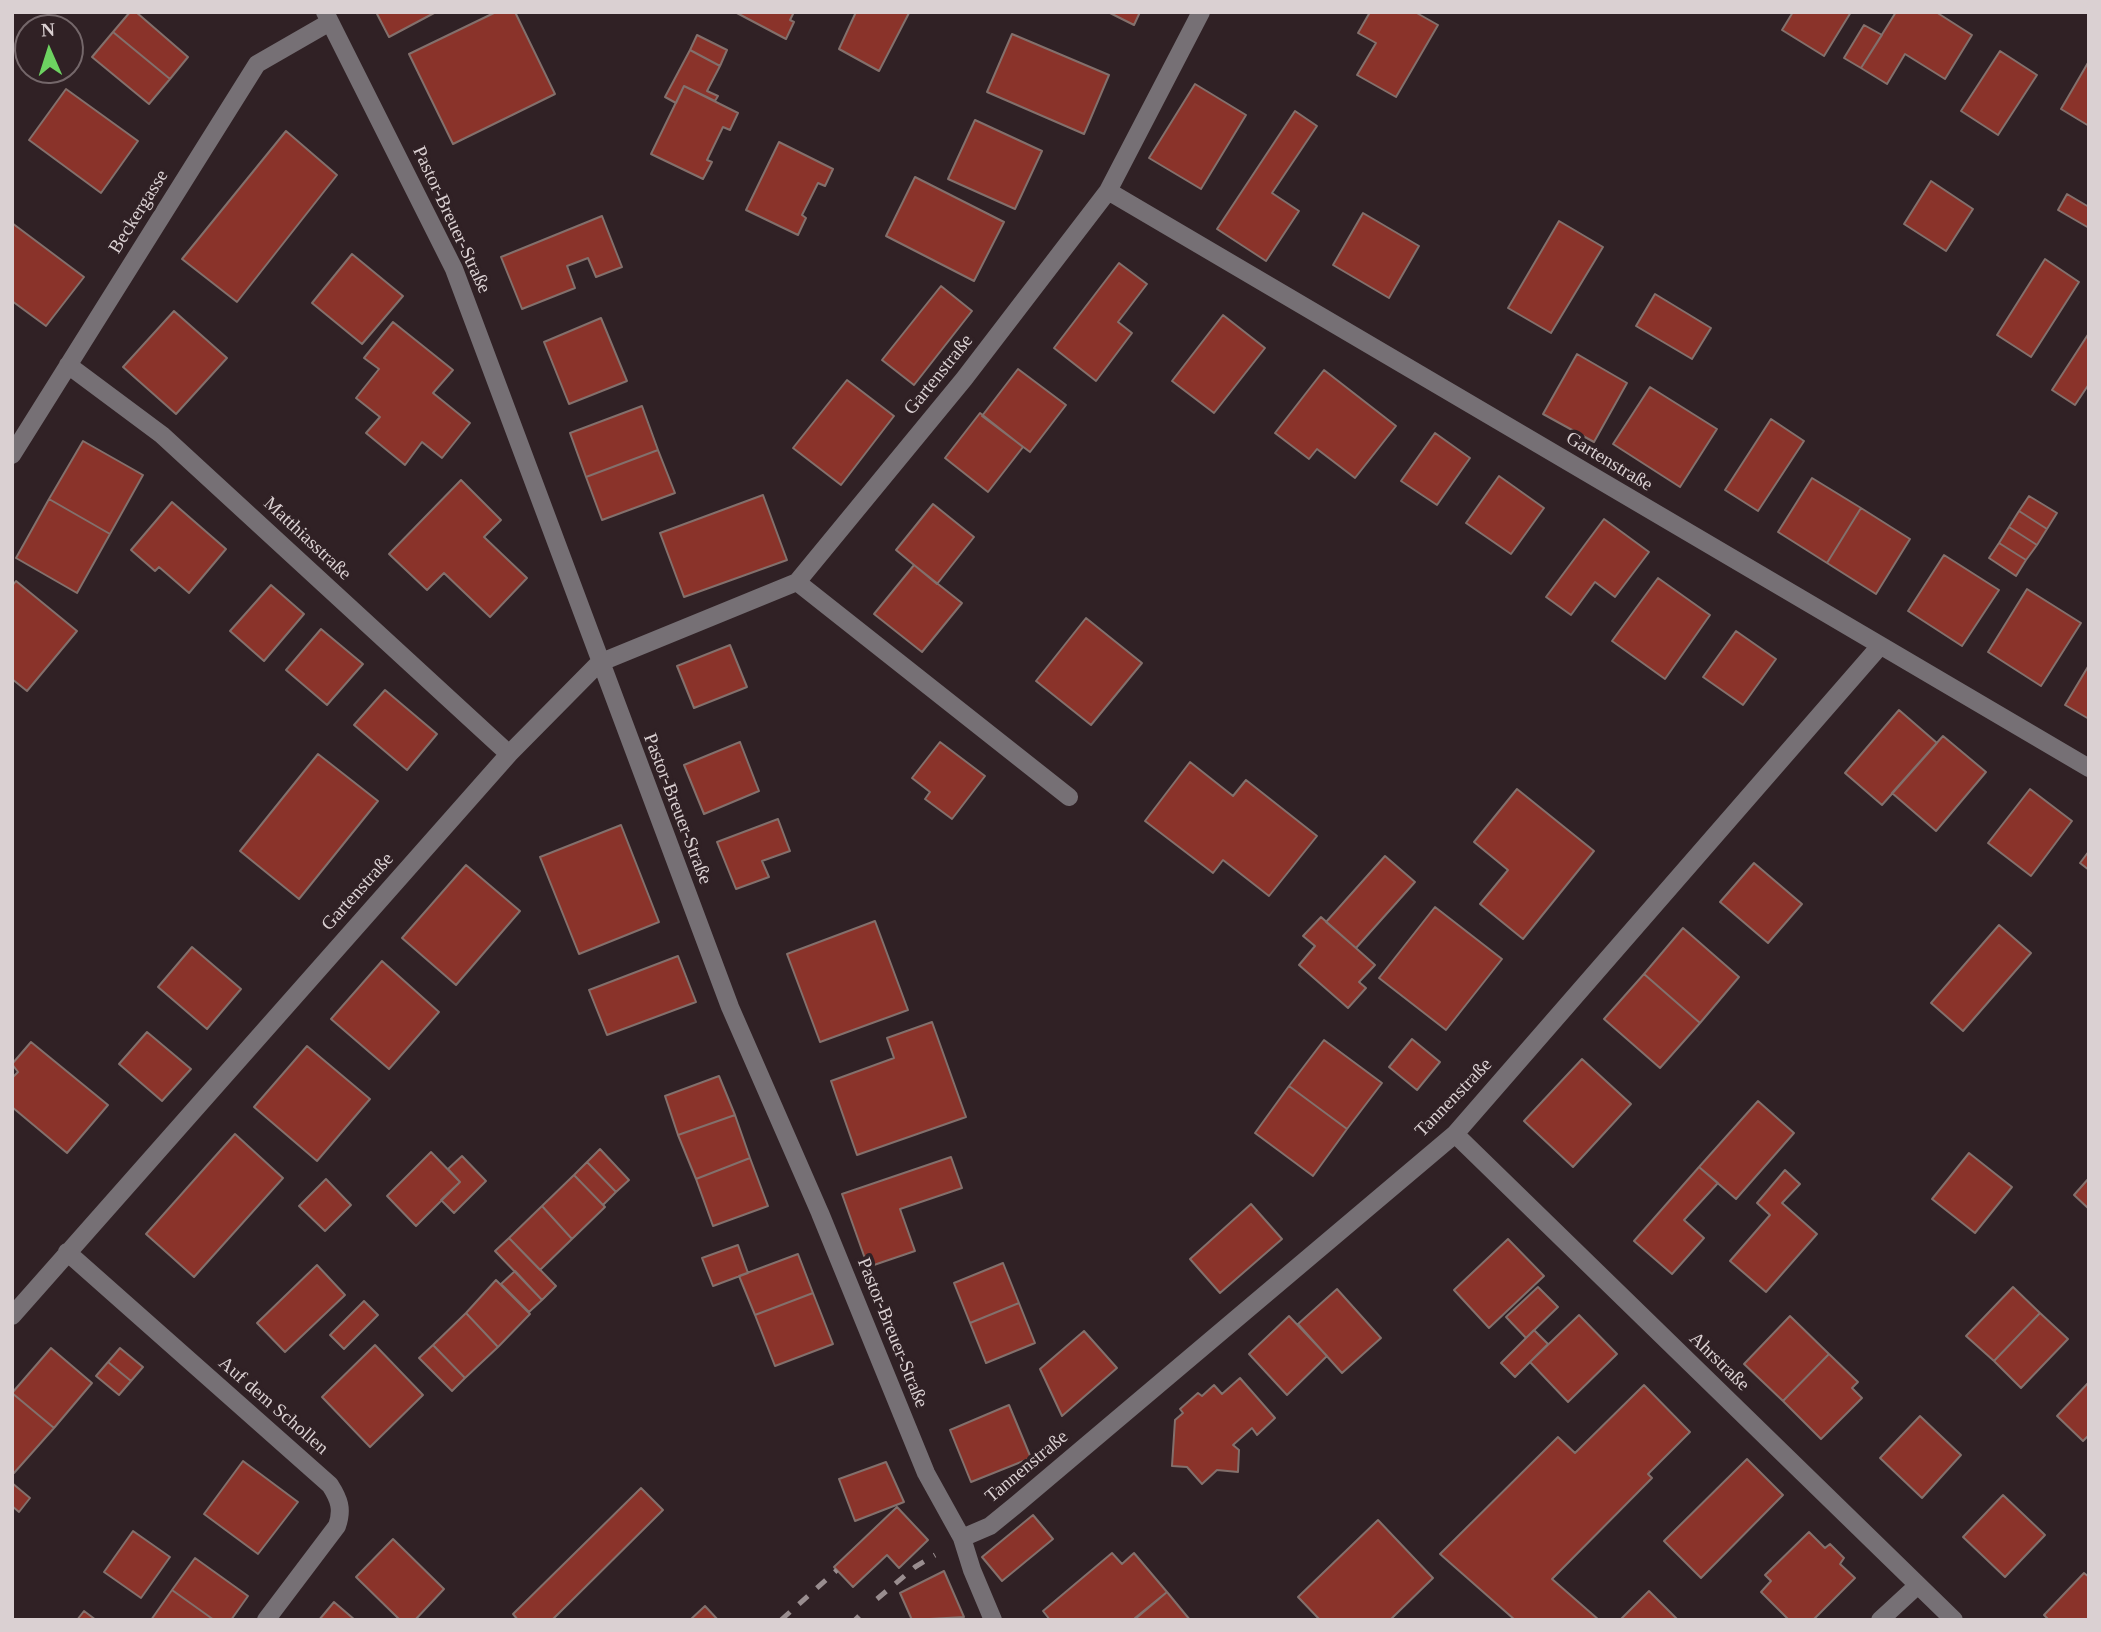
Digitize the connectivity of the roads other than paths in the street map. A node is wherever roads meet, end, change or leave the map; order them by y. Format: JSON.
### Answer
{"nodes":[{"id":1,"x":1201,"y":12,"type":"edge"},
{"id":2,"x":328,"y":17,"type":"edge"},
{"id":3,"x":1108,"y":191,"type":"junction"},
{"id":4,"x":68,"y":365,"type":"junction"},
{"id":5,"x":12,"y":455,"type":"edge"},
{"id":6,"x":797,"y":582,"type":"junction"},
{"id":7,"x":1880,"y":646,"type":"junction"},
{"id":8,"x":599,"y":663,"type":"junction"},
{"id":9,"x":509,"y":754,"type":"junction"},
{"id":10,"x":2089,"y":768,"type":"edge"},
{"id":11,"x":1069,"y":797,"type":"dead end"},
{"id":12,"x":1455,"y":1134,"type":"junction"},
{"id":13,"x":67,"y":1252,"type":"junction"},
{"id":14,"x":12,"y":1316,"type":"edge"},
{"id":15,"x":962,"y":1538,"type":"junction"},
{"id":16,"x":1918,"y":1586,"type":"junction"},
{"id":17,"x":265,"y":1620,"type":"edge"},
{"id":18,"x":993,"y":1620,"type":"edge"},
{"id":19,"x":1880,"y":1620,"type":"edge"},
{"id":20,"x":1954,"y":1620,"type":"edge"}],
"edges":[{"from":1,"to":3,"type":"street","name":"Gartenstraße"},
{"from":2,"to":4,"type":"street","name":"Beckergasse"},
{"from":2,"to":8,"type":"street","name":"Pastor-Breuer-Straße"},
{"from":3,"to":6,"type":"street","name":"Gartenstraße"},
{"from":3,"to":7,"type":"street","name":"Gartenstraße"},
{"from":4,"to":5,"type":"street","name":"Beckergasse"},
{"from":4,"to":9,"type":"street","name":"Matthiasstraße"},
{"from":6,"to":8,"type":"street","name":"Gartenstraße"},
{"from":6,"to":11,"type":"street"},
{"from":7,"to":10,"type":"street","name":"Gartenstraße"},
{"from":7,"to":12,"type":"street","name":"Tannenstraße"},
{"from":8,"to":9,"type":"street","name":"Gartenstraße"},
{"from":8,"to":15,"type":"street","name":"Pastor-Breuer-Straße"},
{"from":9,"to":13,"type":"street","name":"Gartenstraße"},
{"from":12,"to":15,"type":"street","name":"Tannenstraße"},
{"from":12,"to":16,"type":"street","name":"Ahrstraße"},
{"from":13,"to":14,"type":"street","name":"Gartenstraße"},
{"from":13,"to":17,"type":"street","name":"Auf dem Schollen"},
{"from":15,"to":18,"type":"street","name":"Pastor-Breuer-Straße"},
{"from":16,"to":19,"type":"street"},
{"from":16,"to":20,"type":"street","name":"Ahrstraße"}]}
